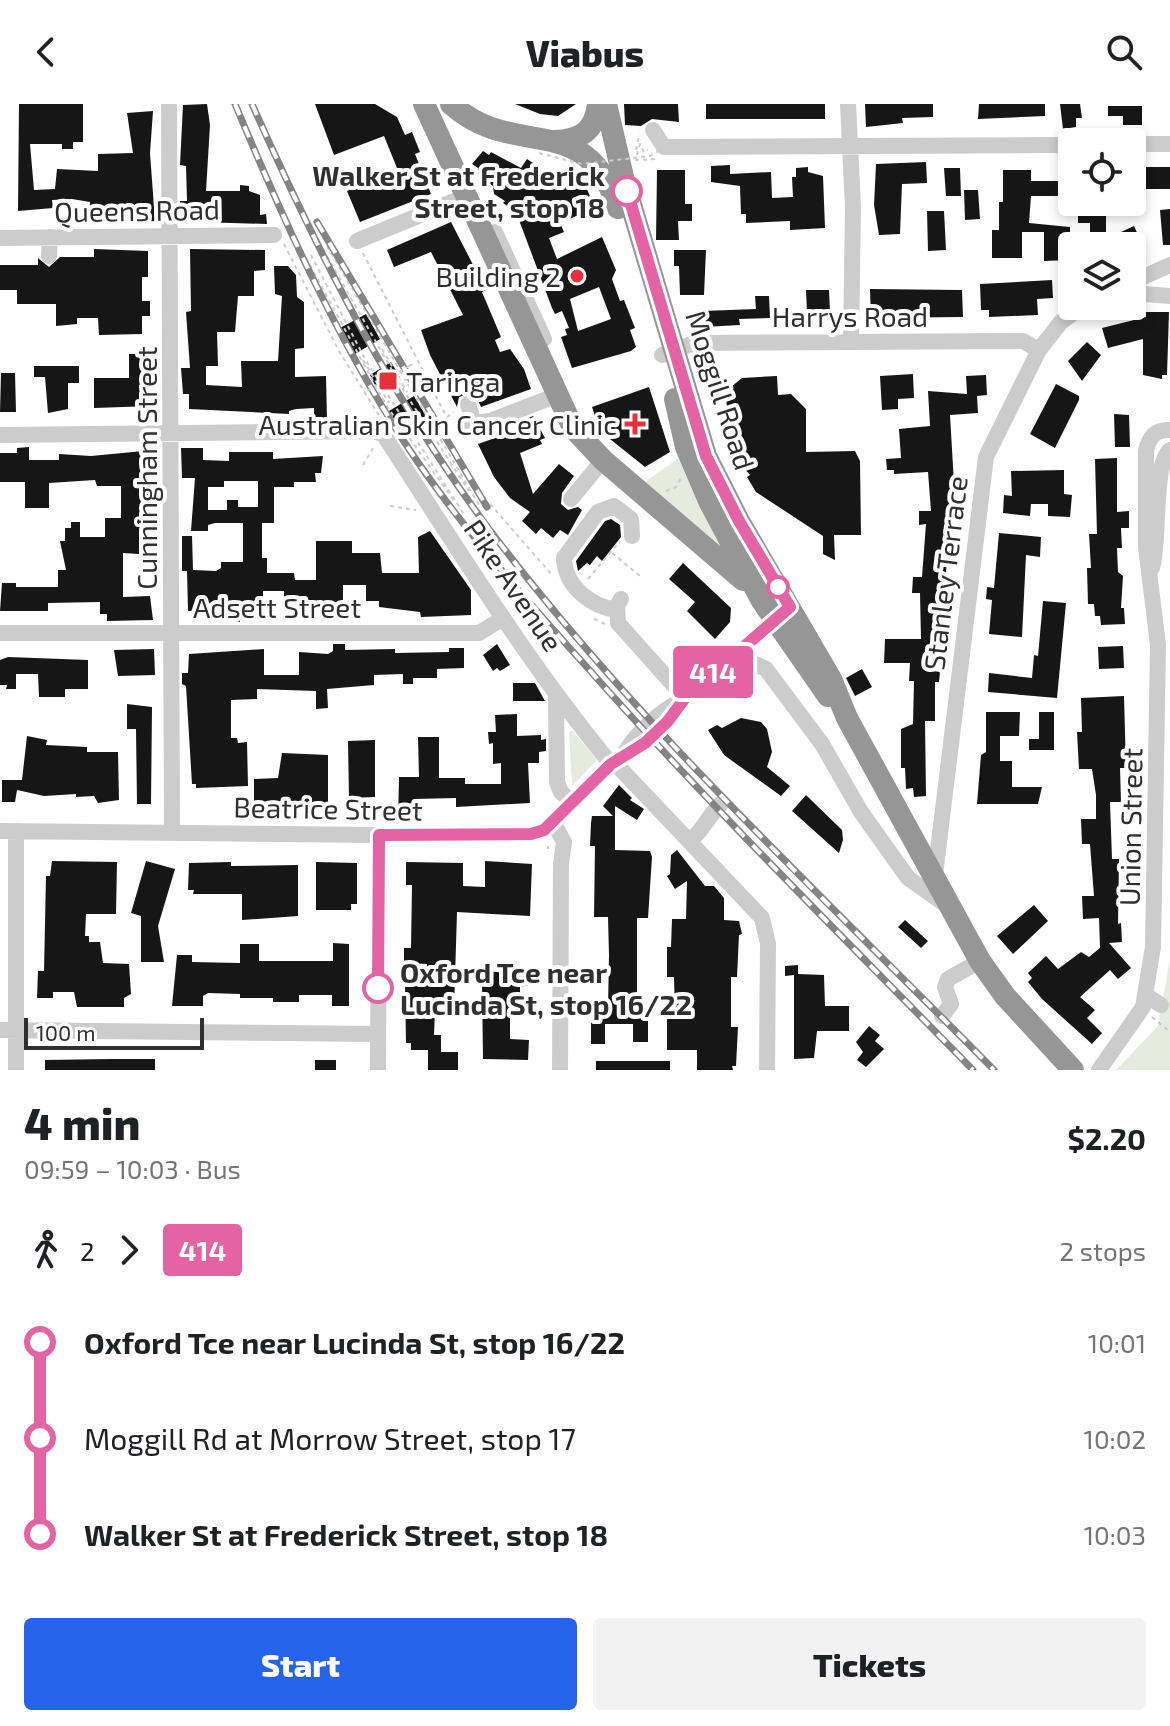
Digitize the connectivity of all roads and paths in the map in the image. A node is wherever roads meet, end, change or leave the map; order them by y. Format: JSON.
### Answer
{"nodes":[{"id":1,"x":169,"y":104,"type":"edge"},
{"id":2,"x":424,"y":104,"type":"edge"},
{"id":3,"x":451,"y":104,"type":"edge"},
{"id":4,"x":598,"y":104,"type":"edge"},
{"id":5,"x":606,"y":104,"type":"edge"},
{"id":6,"x":848,"y":104,"type":"edge"},
{"id":7,"x":653,"y":130,"type":"dead end"},
{"id":8,"x":1146,"y":144,"type":"edge"},
{"id":9,"x":1170,"y":144,"type":"edge"},
{"id":10,"x":850,"y":145,"type":"junction"},
{"id":11,"x":1058,"y":145,"type":"edge"},
{"id":12,"x":547,"y":147,"type":"junction"},
{"id":13,"x":663,"y":153,"type":"junction"},
{"id":14,"x":636,"y":154,"type":"dead end"},
{"id":15,"x":632,"y":160,"type":"dead end"},
{"id":16,"x":463,"y":193,"type":"junction"},
{"id":17,"x":170,"y":235,"type":"junction"},
{"id":18,"x":274,"y":235,"type":"joint"},
{"id":19,"x":50,"y":237,"type":"junction"},
{"id":20,"x":0,"y":238,"type":"edge"},
{"id":21,"x":358,"y":244,"type":"joint"},
{"id":22,"x":327,"y":246,"type":"dead end"},
{"id":23,"x":323,"y":249,"type":"dead end"},
{"id":24,"x":311,"y":255,"type":"dead end"},
{"id":25,"x":49,"y":256,"type":"dead end"},
{"id":26,"x":306,"y":258,"type":"dead end"},
{"id":27,"x":1170,"y":265,"type":"edge"},
{"id":28,"x":1146,"y":276,"type":"edge"},
{"id":29,"x":1146,"y":294,"type":"edge"},
{"id":30,"x":1170,"y":296,"type":"edge"},
{"id":31,"x":1064,"y":320,"type":"edge"},
{"id":32,"x":851,"y":342,"type":"junction"},
{"id":33,"x":382,"y":349,"type":"junction"},
{"id":34,"x":1039,"y":350,"type":"junction"},
{"id":35,"x":668,"y":352,"type":"junction"},
{"id":36,"x":363,"y":360,"type":"junction"},
{"id":37,"x":417,"y":361,"type":"junction"},
{"id":38,"x":399,"y":372,"type":"dead end"},
{"id":39,"x":372,"y":388,"type":"dead end"},
{"id":40,"x":366,"y":391,"type":"junction"},
{"id":41,"x":555,"y":396,"type":"junction"},
{"id":42,"x":465,"y":416,"type":"joint"},
{"id":43,"x":1170,"y":430,"type":"edge"},
{"id":44,"x":378,"y":432,"type":"junction"},
{"id":45,"x":171,"y":433,"type":"junction"},
{"id":46,"x":577,"y":433,"type":"junction"},
{"id":47,"x":0,"y":435,"type":"edge"},
{"id":48,"x":1170,"y":450,"type":"edge"},
{"id":49,"x":603,"y":460,"type":"junction"},
{"id":50,"x":363,"y":465,"type":"dead end"},
{"id":51,"x":682,"y":468,"type":"dead end"},
{"id":52,"x":631,"y":484,"type":"junction"},
{"id":53,"x":661,"y":491,"type":"dead end"},
{"id":54,"x":571,"y":499,"type":"dead end"},
{"id":55,"x":490,"y":504,"type":"dead end"},
{"id":56,"x":479,"y":505,"type":"dead end"},
{"id":57,"x":390,"y":506,"type":"dead end"},
{"id":58,"x":614,"y":506,"type":"junction"},
{"id":59,"x":422,"y":507,"type":"dead end"},
{"id":60,"x":465,"y":516,"type":"dead end"},
{"id":61,"x":628,"y":535,"type":"joint"},
{"id":62,"x":516,"y":537,"type":"dead end"},
{"id":63,"x":611,"y":552,"type":"junction"},
{"id":64,"x":1151,"y":569,"type":"junction"},
{"id":65,"x":640,"y":576,"type":"dead end"},
{"id":66,"x":582,"y":584,"type":"dead end"},
{"id":67,"x":775,"y":610,"type":"junction"},
{"id":68,"x":502,"y":619,"type":"junction"},
{"id":69,"x":0,"y":633,"type":"edge"},
{"id":70,"x":173,"y":633,"type":"junction"},
{"id":71,"x":725,"y":661,"type":"junction"},
{"id":72,"x":556,"y":696,"type":"junction"},
{"id":73,"x":685,"y":698,"type":"junction"},
{"id":74,"x":616,"y":760,"type":"junction"},
{"id":75,"x":572,"y":802,"type":"junction"},
{"id":76,"x":721,"y":804,"type":"dead end"},
{"id":77,"x":8,"y":831,"type":"edge"},
{"id":78,"x":172,"y":832,"type":"junction"},
{"id":79,"x":379,"y":835,"type":"junction"},
{"id":80,"x":548,"y":837,"type":"junction"},
{"id":81,"x":690,"y":841,"type":"junction"},
{"id":82,"x":935,"y":875,"type":"junction"},
{"id":83,"x":952,"y":909,"type":"junction"},
{"id":84,"x":980,"y":961,"type":"junction"},
{"id":85,"x":1151,"y":1002,"type":"junction"},
{"id":86,"x":942,"y":1016,"type":"dead end"},
{"id":87,"x":8,"y":1030,"type":"edge"},
{"id":88,"x":1170,"y":1032,"type":"edge"},
{"id":89,"x":378,"y":1034,"type":"junction"},
{"id":90,"x":84,"y":1047,"type":"dead end"},
{"id":91,"x":155,"y":1047,"type":"dead end"},
{"id":92,"x":16,"y":1070,"type":"edge"},
{"id":93,"x":378,"y":1070,"type":"edge"},
{"id":94,"x":560,"y":1070,"type":"edge"},
{"id":95,"x":767,"y":1070,"type":"edge"},
{"id":96,"x":1073,"y":1070,"type":"edge"},
{"id":97,"x":1099,"y":1070,"type":"edge"}],
"edges":[{"from":1,"to":17,"type":"street","name":"Cunningham Street"},
{"from":2,"to":16,"type":"highway"},
{"from":3,"to":12,"type":"highway","name":"Moggill Road"},
{"from":4,"to":12,"type":"highway"},
{"from":5,"to":35,"type":"highway","name":"Moggill Road"},
{"from":6,"to":10,"type":"street"},
{"from":7,"to":13,"type":"street"},
{"from":8,"to":9,"type":"street"},
{"from":10,"to":11,"type":"street"},
{"from":10,"to":13,"type":"street"},
{"from":10,"to":32,"type":"street"},
{"from":12,"to":14,"type":"path","bridge":true},
{"from":12,"to":35,"type":"highway","name":"Moggill Road"},
{"from":13,"to":15,"type":"path"},
{"from":16,"to":21,"type":"street"},
{"from":16,"to":41,"type":"highway"},
{"from":16,"to":46,"type":"street"},
{"from":17,"to":18,"type":"street","name":"Queens Road"},
{"from":17,"to":19,"type":"street","name":"Queens Road"},
{"from":17,"to":45,"type":"street","name":"Cunningham Street"},
{"from":18,"to":40,"type":"path"},
{"from":19,"to":20,"type":"street","name":"Queens Road"},
{"from":19,"to":25,"type":"street"},
{"from":21,"to":37,"type":"path"},
{"from":22,"to":33,"type":"path"},
{"from":23,"to":33,"type":"path"},
{"from":24,"to":36,"type":"path"},
{"from":26,"to":36,"type":"path"},
{"from":27,"to":28,"type":"street"},
{"from":29,"to":30,"type":"street"},
{"from":31,"to":34,"type":"street","name":"Stanley Terrace"},
{"from":32,"to":34,"type":"street","name":"Harrys Road"},
{"from":32,"to":35,"type":"street","name":"Harrys Road"},
{"from":33,"to":56,"type":"path"},
{"from":34,"to":82,"type":"street","name":"Stanley Terrace"},
{"from":35,"to":67,"type":"highway","name":"Moggill Road"},
{"from":36,"to":60,"type":"path"},
{"from":37,"to":38,"type":"path","bridge":true},
{"from":37,"to":42,"type":"path"},
{"from":39,"to":40,"type":"path","bridge":true},
{"from":40,"to":44,"type":"path"},
{"from":41,"to":42,"type":"street"},
{"from":41,"to":46,"type":"highway"},
{"from":43,"to":64,"type":"street","name":"Union Street"},
{"from":44,"to":45,"type":"street"},
{"from":44,"to":50,"type":"path"},
{"from":44,"to":68,"type":"street","name":"Pike Avenue"},
{"from":45,"to":47,"type":"street"},
{"from":45,"to":70,"type":"street","name":"Cunningham Street"},
{"from":46,"to":49,"type":"highway"},
{"from":48,"to":64,"type":"street","name":"Union Street"},
{"from":49,"to":52,"type":"highway"},
{"from":49,"to":54,"type":"street"},
{"from":51,"to":53,"type":"path"},
{"from":52,"to":58,"type":"street"},
{"from":52,"to":67,"type":"highway"},
{"from":55,"to":62,"type":"path"},
{"from":57,"to":59,"type":"path"},
{"from":58,"to":61,"type":"street"},
{"from":58,"to":73,"type":"street"},
{"from":61,"to":63,"type":"path"},
{"from":63,"to":65,"type":"path"},
{"from":63,"to":66,"type":"path"},
{"from":64,"to":85,"type":"street","name":"Union Street"},
{"from":67,"to":71,"type":"street"},
{"from":67,"to":82,"type":"highway","name":"Moggill Road"},
{"from":68,"to":70,"type":"street","name":"Adsett Street"},
{"from":68,"to":72,"type":"street","name":"Pike Avenue"},
{"from":69,"to":70,"type":"street","name":"Adsett Street"},
{"from":70,"to":78,"type":"street","name":"Cunningham Street"},
{"from":71,"to":73,"type":"street"},
{"from":71,"to":83,"type":"street"},
{"from":72,"to":74,"type":"street","name":"Pike Avenue"},
{"from":72,"to":75,"type":"street"},
{"from":73,"to":74,"type":"street"},
{"from":74,"to":75,"type":"street"},
{"from":74,"to":81,"type":"street","name":"Pike Avenue"},
{"from":75,"to":80,"type":"street"},
{"from":76,"to":81,"type":"street"},
{"from":77,"to":78,"type":"street","name":"Beatrice Street"},
{"from":77,"to":87,"type":"street"},
{"from":78,"to":79,"type":"street","name":"Beatrice Street"},
{"from":79,"to":80,"type":"street","name":"Beatrice Street"},
{"from":79,"to":89,"type":"street"},
{"from":80,"to":94,"type":"street"},
{"from":81,"to":95,"type":"street","name":"Pike Avenue"},
{"from":82,"to":83,"type":"highway","name":"Moggill Road"},
{"from":83,"to":84,"type":"highway","name":"Moggill Road"},
{"from":84,"to":86,"type":"street"},
{"from":84,"to":96,"type":"highway","name":"Moggill Road"},
{"from":85,"to":88,"type":"path"},
{"from":85,"to":97,"type":"street"},
{"from":87,"to":89,"type":"street"},
{"from":87,"to":92,"type":"street"},
{"from":89,"to":93,"type":"street"},
{"from":90,"to":91,"type":"path"}]}
